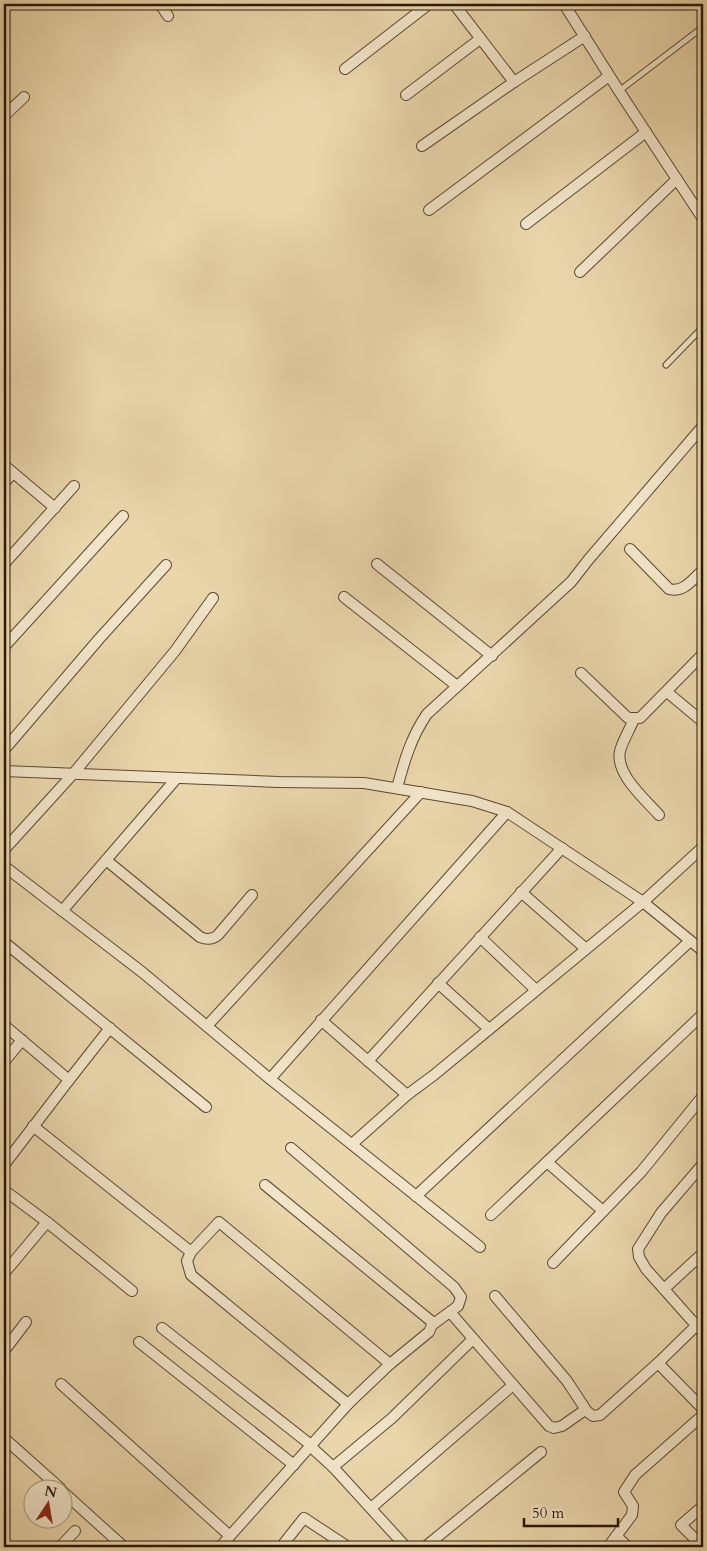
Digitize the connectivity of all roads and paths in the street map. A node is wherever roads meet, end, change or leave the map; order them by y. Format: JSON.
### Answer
{"nodes":[{"id":1,"x":160,"y":4,"type":"edge"},
{"id":2,"x":429,"y":4,"type":"edge"},
{"id":3,"x":454,"y":4,"type":"edge"},
{"id":4,"x":578,"y":4,"type":"edge"},
{"id":5,"x":566,"y":8,"type":"edge"},
{"id":6,"x":168,"y":16,"type":"dead end"},
{"id":7,"x":703,"y":26,"type":"edge"},
{"id":8,"x":585,"y":36,"type":"junction"},
{"id":9,"x":480,"y":39,"type":"junction"},
{"id":10,"x":345,"y":69,"type":"dead end"},
{"id":11,"x":609,"y":76,"type":"junction"},
{"id":12,"x":514,"y":82,"type":"junction"},
{"id":13,"x":619,"y":91,"type":"junction"},
{"id":14,"x":406,"y":95,"type":"dead end"},
{"id":15,"x":24,"y":96,"type":"dead end"},
{"id":16,"x":4,"y":116,"type":"edge"},
{"id":17,"x":646,"y":132,"type":"junction"},
{"id":18,"x":422,"y":146,"type":"dead end"},
{"id":19,"x":677,"y":179,"type":"junction"},
{"id":20,"x":429,"y":210,"type":"dead end"},
{"id":21,"x":703,"y":219,"type":"edge"},
{"id":22,"x":526,"y":224,"type":"dead end"},
{"id":23,"x":580,"y":272,"type":"dead end"},
{"id":24,"x":703,"y":327,"type":"edge"},
{"id":25,"x":666,"y":365,"type":"dead end"},
{"id":26,"x":703,"y":426,"type":"edge"},
{"id":27,"x":4,"y":465,"type":"edge"},
{"id":28,"x":13,"y":472,"type":"junction"},
{"id":29,"x":4,"y":483,"type":"edge"},
{"id":30,"x":74,"y":486,"type":"dead end"},
{"id":31,"x":54,"y":508,"type":"junction"},
{"id":32,"x":122,"y":516,"type":"dead end"},
{"id":33,"x":630,"y":549,"type":"dead end"},
{"id":34,"x":4,"y":564,"type":"edge"},
{"id":35,"x":378,"y":564,"type":"dead end"},
{"id":36,"x":166,"y":565,"type":"dead end"},
{"id":37,"x":703,"y":570,"type":"edge"},
{"id":38,"x":344,"y":597,"type":"dead end"},
{"id":39,"x":213,"y":598,"type":"dead end"},
{"id":40,"x":4,"y":647,"type":"edge"},
{"id":41,"x":703,"y":654,"type":"edge"},
{"id":42,"x":492,"y":656,"type":"junction"},
{"id":43,"x":582,"y":673,"type":"dead end"},
{"id":44,"x":457,"y":686,"type":"junction"},
{"id":45,"x":666,"y":692,"type":"junction"},
{"id":46,"x":634,"y":719,"type":"junction"},
{"id":47,"x":703,"y":722,"type":"edge"},
{"id":48,"x":4,"y":750,"type":"edge"},
{"id":49,"x":4,"y":771,"type":"edge"},
{"id":50,"x":73,"y":774,"type":"junction"},
{"id":51,"x":176,"y":779,"type":"junction"},
{"id":52,"x":397,"y":788,"type":"junction"},
{"id":53,"x":421,"y":792,"type":"junction"},
{"id":54,"x":508,"y":812,"type":"junction"},
{"id":55,"x":659,"y":815,"type":"dead end"},
{"id":56,"x":703,"y":847,"type":"edge"},
{"id":57,"x":562,"y":848,"type":"junction"},
{"id":58,"x":4,"y":850,"type":"edge"},
{"id":59,"x":106,"y":860,"type":"junction"},
{"id":60,"x":4,"y":866,"type":"edge"},
{"id":61,"x":521,"y":892,"type":"junction"},
{"id":62,"x":252,"y":895,"type":"dead end"},
{"id":63,"x":643,"y":902,"type":"junction"},
{"id":64,"x":62,"y":912,"type":"junction"},
{"id":65,"x":480,"y":937,"type":"junction"},
{"id":66,"x":4,"y":942,"type":"edge"},
{"id":67,"x":698,"y":945,"type":"edge"},
{"id":68,"x":586,"y":949,"type":"junction"},
{"id":69,"x":438,"y":983,"type":"junction"},
{"id":70,"x":536,"y":990,"type":"junction"},
{"id":71,"x":703,"y":1014,"type":"edge"},
{"id":72,"x":321,"y":1020,"type":"junction"},
{"id":73,"x":4,"y":1025,"type":"edge"},
{"id":74,"x":207,"y":1026,"type":"junction"},
{"id":75,"x":110,"y":1028,"type":"junction"},
{"id":76,"x":489,"y":1029,"type":"junction"},
{"id":77,"x":22,"y":1040,"type":"junction"},
{"id":78,"x":368,"y":1061,"type":"junction"},
{"id":79,"x":4,"y":1062,"type":"edge"},
{"id":80,"x":270,"y":1078,"type":"junction"},
{"id":81,"x":69,"y":1080,"type":"junction"},
{"id":82,"x":407,"y":1095,"type":"junction"},
{"id":83,"x":703,"y":1096,"type":"edge"},
{"id":84,"x":206,"y":1106,"type":"dead end"},
{"id":85,"x":33,"y":1126,"type":"junction"},
{"id":86,"x":352,"y":1144,"type":"junction"},
{"id":87,"x":291,"y":1148,"type":"dead end"},
{"id":88,"x":547,"y":1162,"type":"junction"},
{"id":89,"x":703,"y":1164,"type":"edge"},
{"id":90,"x":4,"y":1165,"type":"edge"},
{"id":91,"x":265,"y":1185,"type":"dead end"},
{"id":92,"x":4,"y":1190,"type":"edge"},
{"id":93,"x":416,"y":1196,"type":"junction"},
{"id":94,"x":603,"y":1211,"type":"junction"},
{"id":95,"x":491,"y":1215,"type":"dead end"},
{"id":96,"x":47,"y":1222,"type":"junction"},
{"id":97,"x":480,"y":1247,"type":"dead end"},
{"id":98,"x":191,"y":1252,"type":"junction"},
{"id":99,"x":703,"y":1253,"type":"edge"},
{"id":100,"x":553,"y":1263,"type":"dead end"},
{"id":101,"x":6,"y":1270,"type":"dead end"},
{"id":102,"x":664,"y":1289,"type":"junction"},
{"id":103,"x":132,"y":1291,"type":"dead end"},
{"id":104,"x":495,"y":1296,"type":"dead end"},
{"id":105,"x":450,"y":1312,"type":"junction"},
{"id":106,"x":26,"y":1322,"type":"dead end"},
{"id":107,"x":432,"y":1325,"type":"junction"},
{"id":108,"x":701,"y":1326,"type":"edge"},
{"id":109,"x":162,"y":1328,"type":"dead end"},
{"id":110,"x":473,"y":1339,"type":"junction"},
{"id":111,"x":139,"y":1342,"type":"dead end"},
{"id":112,"x":4,"y":1352,"type":"edge"},
{"id":113,"x":658,"y":1363,"type":"junction"},
{"id":114,"x":390,"y":1364,"type":"junction"},
{"id":115,"x":61,"y":1384,"type":"dead end"},
{"id":116,"x":513,"y":1385,"type":"junction"},
{"id":117,"x":348,"y":1404,"type":"junction"},
{"id":118,"x":703,"y":1409,"type":"edge"},
{"id":119,"x":586,"y":1410,"type":"junction"},
{"id":120,"x":703,"y":1415,"type":"edge"},
{"id":121,"x":4,"y":1438,"type":"edge"},
{"id":122,"x":310,"y":1446,"type":"junction"},
{"id":123,"x":541,"y":1452,"type":"dead end"},
{"id":124,"x":294,"y":1465,"type":"junction"},
{"id":125,"x":333,"y":1467,"type":"junction"},
{"id":126,"x":49,"y":1478,"type":"edge"},
{"id":127,"x":72,"y":1500,"type":"edge"},
{"id":128,"x":703,"y":1506,"type":"edge"},
{"id":129,"x":371,"y":1508,"type":"junction"},
{"id":130,"x":75,"y":1531,"type":"dead end"},
{"id":131,"x":230,"y":1536,"type":"junction"},
{"id":132,"x":616,"y":1536,"type":"junction"},
{"id":133,"x":60,"y":1547,"type":"edge"},
{"id":134,"x":124,"y":1547,"type":"edge"},
{"id":135,"x":220,"y":1547,"type":"edge"},
{"id":136,"x":281,"y":1547,"type":"edge"},
{"id":137,"x":348,"y":1547,"type":"edge"},
{"id":138,"x":406,"y":1547,"type":"edge"},
{"id":139,"x":425,"y":1547,"type":"edge"},
{"id":140,"x":608,"y":1547,"type":"edge"},
{"id":141,"x":628,"y":1547,"type":"edge"},
{"id":142,"x":703,"y":1547,"type":"edge"}],
"edges":[{"from":1,"to":6,"type":"street"},
{"from":2,"to":10,"type":"street"},
{"from":3,"to":9,"type":"street"},
{"from":4,"to":5,"type":"lane"},
{"from":5,"to":8,"type":"street"},
{"from":7,"to":13,"type":"lane"},
{"from":8,"to":11,"type":"street"},
{"from":8,"to":12,"type":"street"},
{"from":9,"to":12,"type":"street"},
{"from":9,"to":14,"type":"street"},
{"from":11,"to":13,"type":"street"},
{"from":11,"to":20,"type":"street"},
{"from":12,"to":18,"type":"street"},
{"from":13,"to":17,"type":"street"},
{"from":15,"to":16,"type":"street"},
{"from":17,"to":19,"type":"street"},
{"from":17,"to":22,"type":"street"},
{"from":19,"to":21,"type":"street"},
{"from":19,"to":23,"type":"street"},
{"from":24,"to":25,"type":"lane"},
{"from":26,"to":42,"type":"street"},
{"from":27,"to":28,"type":"street"},
{"from":28,"to":29,"type":"street"},
{"from":28,"to":31,"type":"street"},
{"from":30,"to":31,"type":"street"},
{"from":31,"to":34,"type":"street"},
{"from":32,"to":40,"type":"street"},
{"from":33,"to":37,"type":"street"},
{"from":35,"to":42,"type":"street"},
{"from":36,"to":48,"type":"street"},
{"from":38,"to":44,"type":"street"},
{"from":39,"to":50,"type":"street"},
{"from":41,"to":45,"type":"street"},
{"from":42,"to":44,"type":"street"},
{"from":43,"to":46,"type":"street"},
{"from":44,"to":52,"type":"street"},
{"from":45,"to":46,"type":"street"},
{"from":45,"to":47,"type":"street"},
{"from":46,"to":55,"type":"street"},
{"from":49,"to":50,"type":"street"},
{"from":50,"to":51,"type":"street"},
{"from":50,"to":58,"type":"street"},
{"from":51,"to":52,"type":"street"},
{"from":51,"to":59,"type":"street"},
{"from":52,"to":53,"type":"street"},
{"from":53,"to":54,"type":"street"},
{"from":53,"to":74,"type":"street"},
{"from":54,"to":57,"type":"street"},
{"from":54,"to":72,"type":"street"},
{"from":56,"to":63,"type":"street"},
{"from":57,"to":61,"type":"street"},
{"from":57,"to":63,"type":"street"},
{"from":59,"to":62,"type":"street"},
{"from":59,"to":64,"type":"street"},
{"from":60,"to":64,"type":"street"},
{"from":61,"to":65,"type":"street"},
{"from":61,"to":68,"type":"street"},
{"from":63,"to":67,"type":"street"},
{"from":63,"to":68,"type":"street"},
{"from":64,"to":74,"type":"street"},
{"from":65,"to":69,"type":"street"},
{"from":65,"to":70,"type":"street"},
{"from":66,"to":75,"type":"street"},
{"from":67,"to":93,"type":"street"},
{"from":68,"to":70,"type":"street"},
{"from":69,"to":76,"type":"street"},
{"from":69,"to":78,"type":"street"},
{"from":70,"to":76,"type":"street"},
{"from":71,"to":88,"type":"street"},
{"from":72,"to":78,"type":"street"},
{"from":72,"to":80,"type":"street"},
{"from":73,"to":77,"type":"street"},
{"from":74,"to":80,"type":"street"},
{"from":75,"to":81,"type":"street"},
{"from":75,"to":84,"type":"street"},
{"from":76,"to":82,"type":"street"},
{"from":77,"to":79,"type":"street"},
{"from":77,"to":81,"type":"street"},
{"from":78,"to":82,"type":"street"},
{"from":80,"to":86,"type":"street"},
{"from":81,"to":85,"type":"street"},
{"from":82,"to":86,"type":"street"},
{"from":83,"to":94,"type":"street"},
{"from":85,"to":90,"type":"street"},
{"from":85,"to":98,"type":"street"},
{"from":86,"to":93,"type":"street"},
{"from":87,"to":105,"type":"street"},
{"from":88,"to":94,"type":"street"},
{"from":88,"to":95,"type":"street"},
{"from":89,"to":102,"type":"street"},
{"from":91,"to":107,"type":"street"},
{"from":92,"to":96,"type":"street"},
{"from":93,"to":97,"type":"street"},
{"from":94,"to":100,"type":"street"},
{"from":96,"to":101,"type":"street"},
{"from":96,"to":103,"type":"street"},
{"from":98,"to":114,"type":"street"},
{"from":98,"to":117,"type":"street"},
{"from":99,"to":102,"type":"street"},
{"from":102,"to":108,"type":"street"},
{"from":104,"to":119,"type":"street"},
{"from":105,"to":107,"type":"street"},
{"from":105,"to":110,"type":"street"},
{"from":106,"to":112,"type":"street"},
{"from":107,"to":114,"type":"street"},
{"from":108,"to":113,"type":"street"},
{"from":109,"to":122,"type":"street"},
{"from":110,"to":116,"type":"street"},
{"from":110,"to":125,"type":"street"},
{"from":111,"to":124,"type":"street"},
{"from":113,"to":118,"type":"street"},
{"from":113,"to":119,"type":"street"},
{"from":114,"to":117,"type":"street"},
{"from":115,"to":131,"type":"street"},
{"from":116,"to":119,"type":"street"},
{"from":116,"to":129,"type":"street"},
{"from":117,"to":122,"type":"street"},
{"from":120,"to":132,"type":"street"},
{"from":121,"to":126,"type":"street"},
{"from":122,"to":124,"type":"street"},
{"from":122,"to":125,"type":"street"},
{"from":123,"to":139,"type":"street"},
{"from":124,"to":131,"type":"street"},
{"from":125,"to":129,"type":"street"},
{"from":127,"to":134,"type":"street"},
{"from":128,"to":142,"type":"street"},
{"from":129,"to":138,"type":"street"},
{"from":130,"to":133,"type":"street"},
{"from":131,"to":135,"type":"street"},
{"from":132,"to":140,"type":"street"},
{"from":132,"to":141,"type":"street"},
{"from":136,"to":137,"type":"street"}]}
